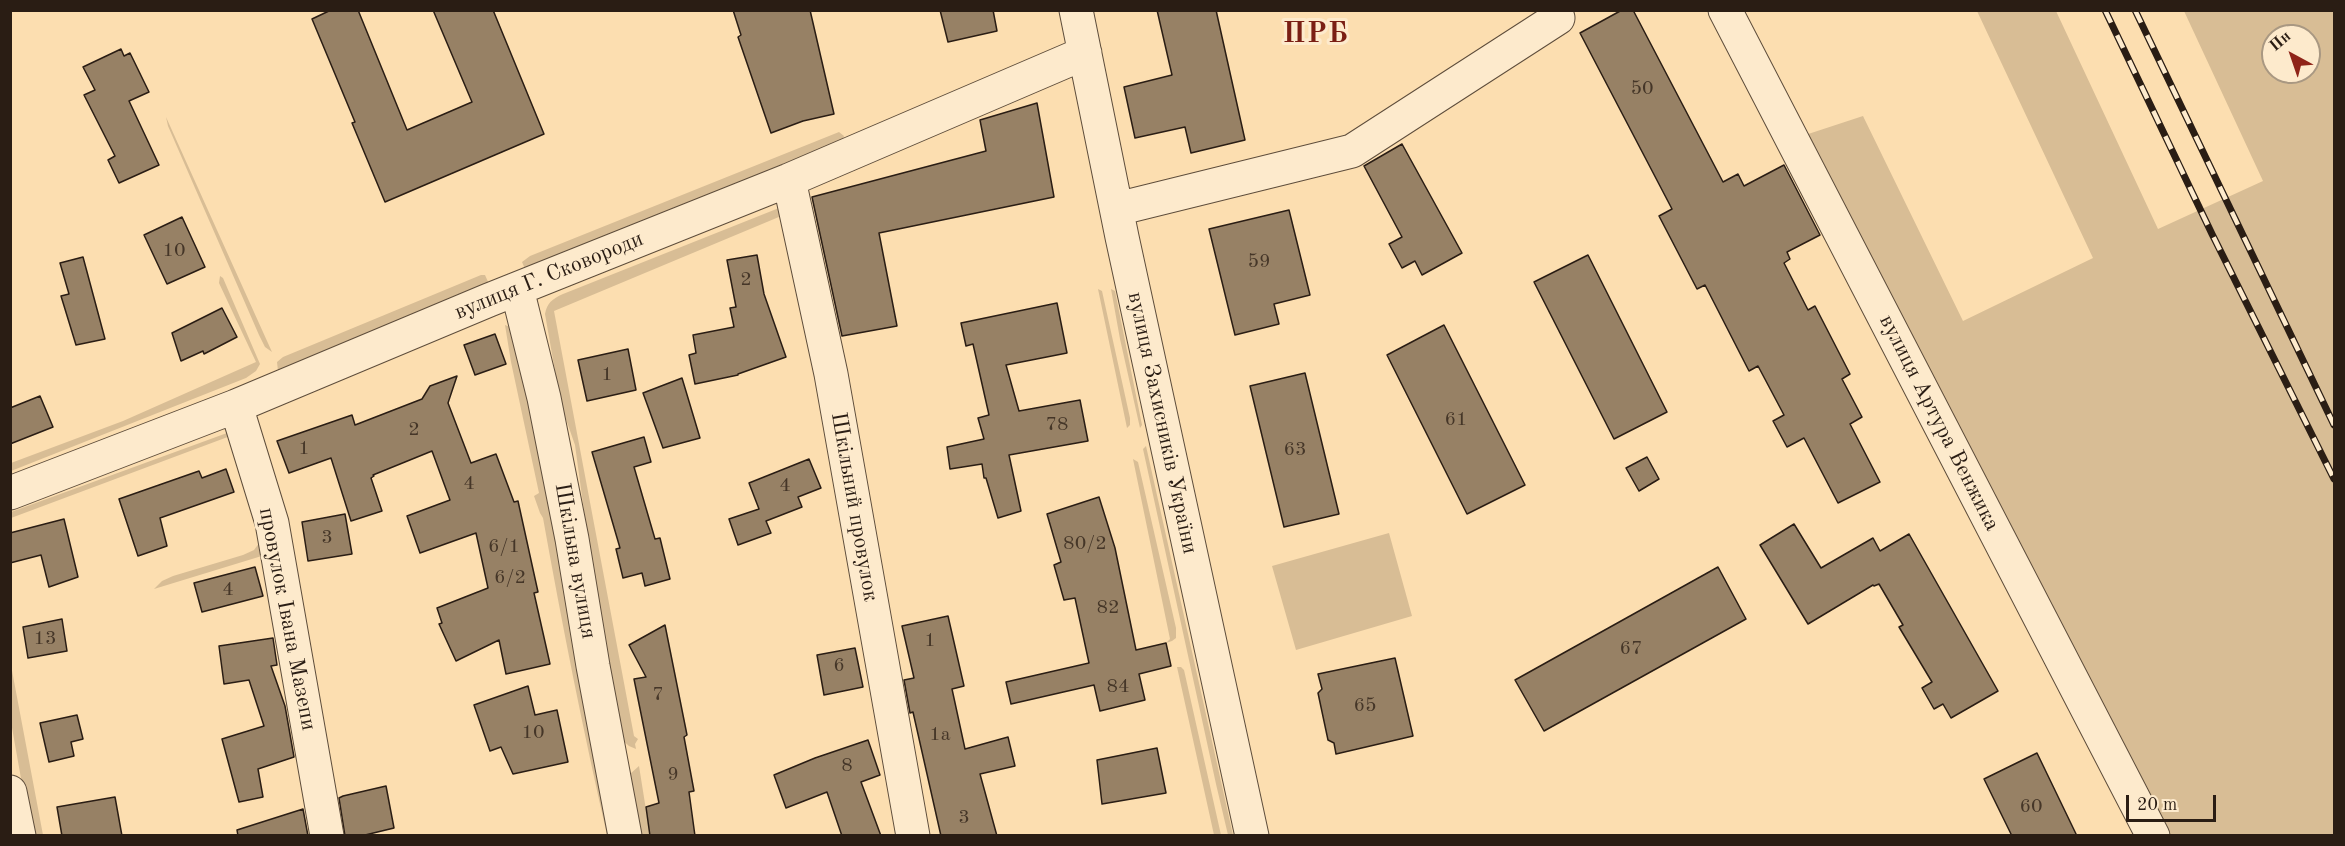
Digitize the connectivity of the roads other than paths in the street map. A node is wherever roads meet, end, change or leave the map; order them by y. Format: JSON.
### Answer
{"nodes":[{"id":1,"x":1076,"y":10,"type":"edge"},
{"id":2,"x":1725,"y":10,"type":"edge"},
{"id":3,"x":1558,"y":18,"type":"dead end"},
{"id":4,"x":1085,"y":53,"type":"junction"},
{"id":5,"x":789,"y":180,"type":"junction"},
{"id":6,"x":1117,"y":209,"type":"junction"},
{"id":7,"x":518,"y":289,"type":"junction"},
{"id":8,"x":236,"y":406,"type":"junction"},
{"id":9,"x":10,"y":493,"type":"edge"},
{"id":10,"x":10,"y":792,"type":"edge"},
{"id":11,"x":18,"y":836,"type":"edge"},
{"id":12,"x":327,"y":836,"type":"edge"},
{"id":13,"x":625,"y":836,"type":"edge"},
{"id":14,"x":913,"y":836,"type":"edge"},
{"id":15,"x":1252,"y":836,"type":"edge"},
{"id":16,"x":2153,"y":836,"type":"edge"}],
"edges":[{"from":1,"to":4,"type":"street","name":"вулиця Захисників України"},
{"from":2,"to":16,"type":"street","name":"вулиця Артура Венжика"},
{"from":3,"to":6,"type":"street"},
{"from":4,"to":5,"type":"street","name":"вулиця Г. Сковороди"},
{"from":4,"to":6,"type":"street","name":"вулиця Захисників України"},
{"from":5,"to":7,"type":"street","name":"вулиця Г. Сковороди"},
{"from":5,"to":14,"type":"street","name":"Шкільний провулок"},
{"from":6,"to":15,"type":"street","name":"вулиця Захисників України"},
{"from":7,"to":8,"type":"street","name":"вулиця Г. Сковороди"},
{"from":7,"to":13,"type":"street","name":"Шкільна вулиця"},
{"from":8,"to":9,"type":"street","name":"вулиця Г. Сковороди"},
{"from":8,"to":12,"type":"street","name":"провулок Івана Мазепи"},
{"from":10,"to":11,"type":"street"}]}
